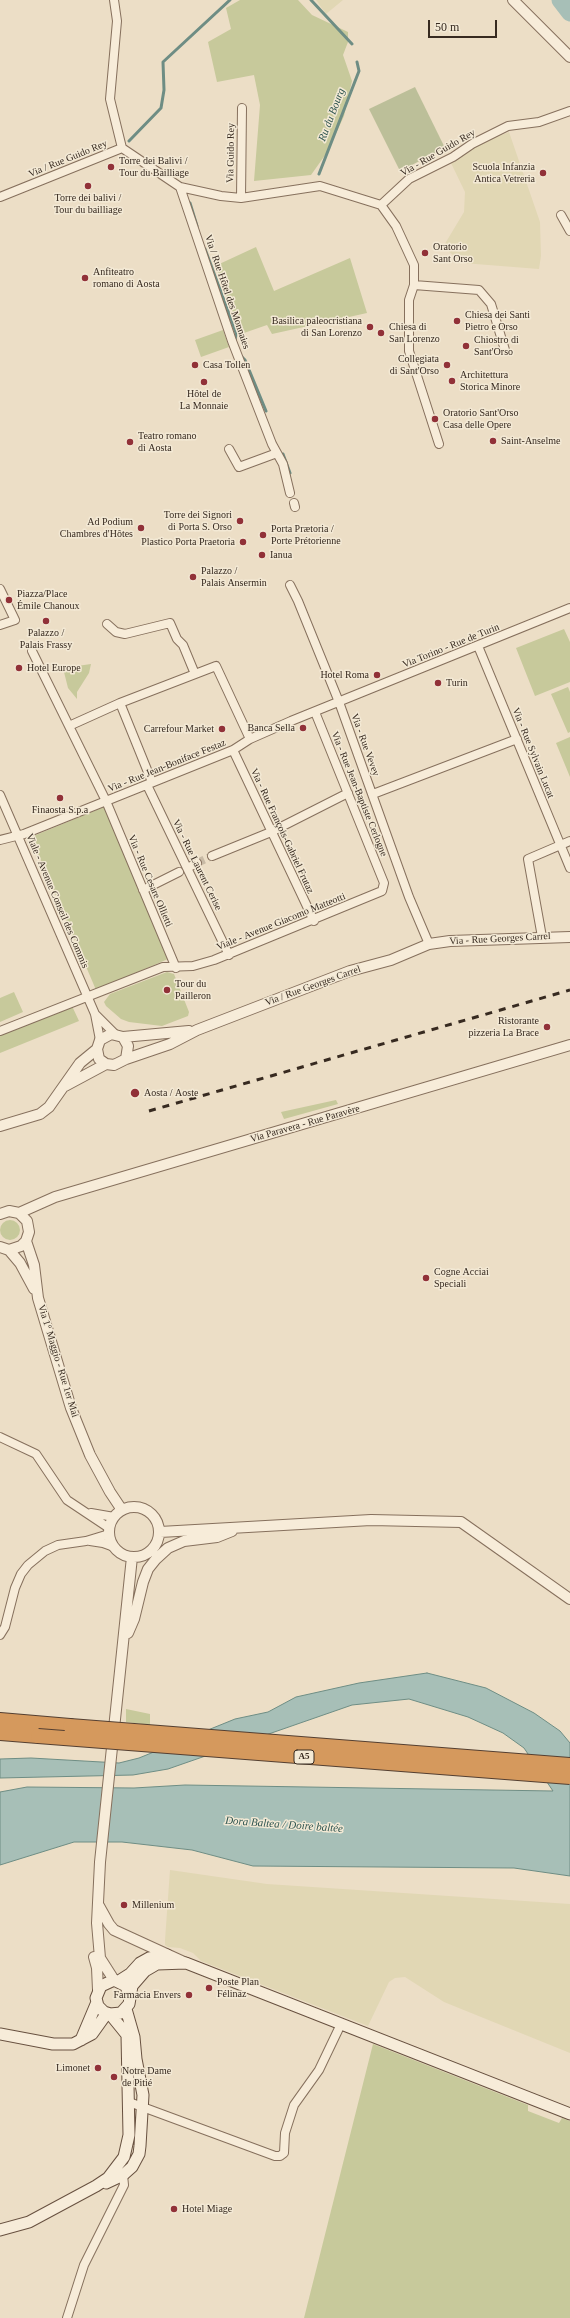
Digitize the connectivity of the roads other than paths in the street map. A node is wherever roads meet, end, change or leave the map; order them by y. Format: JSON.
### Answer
{"nodes":[{"id":1,"x":114,"y":0,"type":"edge"},
{"id":2,"x":513,"y":0,"type":"edge"},
{"id":3,"x":570,"y":58,"type":"edge"},
{"id":4,"x":242,"y":108,"type":"dead end"},
{"id":5,"x":570,"y":111,"type":"edge"},
{"id":6,"x":122,"y":148,"type":"junction"},
{"id":7,"x":180,"y":187,"type":"junction"},
{"id":8,"x":0,"y":197,"type":"edge"},
{"id":9,"x":241,"y":198,"type":"junction"},
{"id":10,"x":381,"y":205,"type":"junction"},
{"id":11,"x":561,"y":215,"type":"dead end"},
{"id":12,"x":570,"y":231,"type":"edge"},
{"id":13,"x":414,"y":285,"type":"junction"},
{"id":14,"x":505,"y":350,"type":"dead end"},
{"id":15,"x":439,"y":444,"type":"dead end"},
{"id":16,"x":229,"y":449,"type":"dead end"},
{"id":17,"x":278,"y":453,"type":"junction"},
{"id":18,"x":290,"y":493,"type":"dead end"},
{"id":19,"x":290,"y":585,"type":"dead end"},
{"id":20,"x":0,"y":589,"type":"edge"},
{"id":21,"x":570,"y":608,"type":"edge"},
{"id":22,"x":107,"y":624,"type":"dead end"},
{"id":23,"x":0,"y":625,"type":"edge"},
{"id":24,"x":478,"y":646,"type":"junction"},
{"id":25,"x":32,"y":651,"type":"dead end"},
{"id":26,"x":195,"y":674,"type":"junction"},
{"id":27,"x":339,"y":702,"type":"junction"},
{"id":28,"x":120,"y":703,"type":"junction"},
{"id":29,"x":314,"y":712,"type":"junction"},
{"id":30,"x":69,"y":726,"type":"junction"},
{"id":31,"x":250,"y":739,"type":"junction"},
{"id":32,"x":517,"y":739,"type":"junction"},
{"id":33,"x":233,"y":750,"type":"junction"},
{"id":34,"x":150,"y":783,"type":"junction"},
{"id":35,"x":348,"y":793,"type":"junction"},
{"id":36,"x":373,"y":794,"type":"junction"},
{"id":37,"x":0,"y":795,"type":"edge"},
{"id":38,"x":106,"y":801,"type":"junction"},
{"id":39,"x":271,"y":832,"type":"junction"},
{"id":40,"x":18,"y":836,"type":"junction"},
{"id":41,"x":0,"y":840,"type":"edge"},
{"id":42,"x":570,"y":841,"type":"edge"},
{"id":43,"x":560,"y":845,"type":"junction"},
{"id":44,"x":214,"y":855,"type":"tunnel mouth"},
{"id":45,"x":197,"y":863,"type":"tunnel mouth"},
{"id":46,"x":187,"y":868,"type":"junction"},
{"id":47,"x":570,"y":868,"type":"edge"},
{"id":48,"x":178,"y":872,"type":"dead end"},
{"id":49,"x":384,"y":883,"type":"joint"},
{"id":50,"x":143,"y":890,"type":"junction"},
{"id":51,"x":314,"y":920,"type":"junction"},
{"id":52,"x":542,"y":937,"type":"junction"},
{"id":53,"x":570,"y":937,"type":"edge"},
{"id":54,"x":429,"y":944,"type":"junction"},
{"id":55,"x":229,"y":955,"type":"junction"},
{"id":56,"x":176,"y":968,"type":"junction"},
{"id":57,"x":87,"y":996,"type":"junction"},
{"id":58,"x":95,"y":1014,"type":"junction"},
{"id":59,"x":196,"y":1030,"type":"junction"},
{"id":60,"x":0,"y":1031,"type":"edge"},
{"id":61,"x":119,"y":1036,"type":"junction"},
{"id":62,"x":98,"y":1044,"type":"junction"},
{"id":63,"x":570,"y":1045,"type":"edge"},
{"id":64,"x":126,"y":1059,"type":"junction"},
{"id":65,"x":106,"y":1064,"type":"junction"},
{"id":66,"x":65,"y":1086,"type":"junction"},
{"id":67,"x":0,"y":1126,"type":"edge"},
{"id":68,"x":40,"y":1205,"type":"junction"},
{"id":69,"x":19,"y":1213,"type":"junction"},
{"id":70,"x":0,"y":1214,"type":"edge"},
{"id":71,"x":29,"y":1227,"type":"junction"},
{"id":72,"x":26,"y":1241,"type":"junction"},
{"id":73,"x":4,"y":1248,"type":"edge"},
{"id":74,"x":38,"y":1298,"type":"junction"},
{"id":75,"x":0,"y":1437,"type":"edge"},
{"id":76,"x":122,"y":1510,"type":"junction"},
{"id":77,"x":82,"y":1511,"type":"junction"},
{"id":78,"x":114,"y":1517,"type":"junction"},
{"id":79,"x":238,"y":1528,"type":"junction"},
{"id":80,"x":109,"y":1531,"type":"junction"},
{"id":81,"x":160,"y":1532,"type":"junction"},
{"id":82,"x":86,"y":1540,"type":"junction"},
{"id":83,"x":114,"y":1547,"type":"junction"},
{"id":84,"x":132,"y":1558,"type":"junction"},
{"id":85,"x":570,"y":1599,"type":"edge"},
{"id":86,"x":0,"y":1635,"type":"edge"},
{"id":87,"x":124,"y":1642,"type":"junction"},
{"id":88,"x":0,"y":1720,"type":"edge"},
{"id":89,"x":0,"y":1733,"type":"edge"},
{"id":90,"x":570,"y":1765,"type":"edge"},
{"id":91,"x":570,"y":1777,"type":"edge"},
{"id":92,"x":101,"y":1859,"type":"junction"},
{"id":93,"x":98,"y":1904,"type":"junction"},
{"id":94,"x":167,"y":1955,"type":"junction"},
{"id":95,"x":186,"y":1963,"type":"junction"},
{"id":96,"x":116,"y":1981,"type":"junction"},
{"id":97,"x":98,"y":1990,"type":"junction"},
{"id":98,"x":130,"y":1998,"type":"junction"},
{"id":99,"x":97,"y":2002,"type":"junction"},
{"id":100,"x":126,"y":2009,"type":"junction"},
{"id":101,"x":108,"y":2014,"type":"junction"},
{"id":102,"x":341,"y":2024,"type":"junction"},
{"id":103,"x":0,"y":2034,"type":"edge"},
{"id":104,"x":80,"y":2040,"type":"junction"},
{"id":105,"x":130,"y":2102,"type":"junction"},
{"id":106,"x":143,"y":2108,"type":"junction"},
{"id":107,"x":570,"y":2114,"type":"edge"},
{"id":108,"x":124,"y":2175,"type":"junction"},
{"id":109,"x":96,"y":2186,"type":"junction"},
{"id":110,"x":0,"y":2230,"type":"edge"},
{"id":111,"x":67,"y":2318,"type":"edge"}],
"edges":[{"from":1,"to":6,"type":"street"},
{"from":2,"to":3,"type":"street"},
{"from":4,"to":9,"type":"street","name":"Via Guido Rey"},
{"from":5,"to":10,"type":"street","name":"Via - Rue Guido Rey"},
{"from":6,"to":7,"type":"street","name":"Via / Rue Guido Rey"},
{"from":6,"to":8,"type":"street","name":"Via / Rue Guido Rey"},
{"from":7,"to":9,"type":"street"},
{"from":7,"to":17,"type":"street","name":"Via / Rue Hôtel des Monnaies"},
{"from":9,"to":10,"type":"street"},
{"from":10,"to":13,"type":"street"},
{"from":11,"to":12,"type":"street"},
{"from":13,"to":14,"type":"street"},
{"from":13,"to":15,"type":"street"},
{"from":16,"to":17,"type":"street"},
{"from":17,"to":18,"type":"street","name":"Via / Rue Hôtel des Monnaies"},
{"from":19,"to":27,"type":"street","name":"Via - Rue Vevey"},
{"from":20,"to":23,"type":"street"},
{"from":21,"to":24,"type":"street","name":"Via Torino - Rue de Turin"},
{"from":22,"to":26,"type":"street"},
{"from":24,"to":27,"type":"street","name":"Via Torino - Rue de Turin"},
{"from":24,"to":32,"type":"street","name":"Via - Rue Sylvain Lucat"},
{"from":25,"to":30,"type":"street","name":"Via - Rue Cesare Ollietti"},
{"from":26,"to":28,"type":"street"},
{"from":26,"to":31,"type":"street"},
{"from":27,"to":29,"type":"street","name":"Via - Rue Jean-Boniface Festaz"},
{"from":27,"to":36,"type":"street","name":"Via - Rue Vevey"},
{"from":28,"to":30,"type":"street"},
{"from":28,"to":34,"type":"street","name":"Via - Rue Laurent Cerise"},
{"from":29,"to":31,"type":"street","name":"Via - Rue Jean-Boniface Festaz"},
{"from":29,"to":35,"type":"street","name":"Via - Rue Jean-Baptiste Cerlogne"},
{"from":30,"to":38,"type":"street","name":"Via - Rue Cesare Ollietti"},
{"from":31,"to":33,"type":"street","name":"Via - Rue Jean-Boniface Festaz"},
{"from":32,"to":36,"type":"street"},
{"from":32,"to":43,"type":"street","name":"Via - Rue Sylvain Lucat"},
{"from":33,"to":34,"type":"street","name":"Via - Rue Jean-Boniface Festaz"},
{"from":33,"to":39,"type":"street","name":"Via - Rue François-Gabriel Frutaz"},
{"from":34,"to":38,"type":"street","name":"Via - Rue Jean-Boniface Festaz"},
{"from":34,"to":46,"type":"street","name":"Via - Rue Laurent Cerise"},
{"from":35,"to":39,"type":"street"},
{"from":35,"to":49,"type":"street","name":"Via - Rue Jean-Baptiste Cerlogne"},
{"from":36,"to":54,"type":"street","name":"Via - Rue Vevey"},
{"from":37,"to":40,"type":"street","name":"Viale - Avenue Conseil des Commis"},
{"from":38,"to":40,"type":"street","name":"Via - Rue Jean-Boniface Festaz"},
{"from":38,"to":50,"type":"street","name":"Via - Rue Cesare Ollietti"},
{"from":39,"to":44,"type":"street"},
{"from":39,"to":51,"type":"street","name":"Via - Rue François-Gabriel Frutaz"},
{"from":40,"to":41,"type":"street","name":"Via - Rue Jean-Boniface Festaz"},
{"from":40,"to":57,"type":"street","name":"Viale - Avenue Conseil des Commis"},
{"from":42,"to":43,"type":"street"},
{"from":43,"to":47,"type":"street","name":"Via - Rue Sylvain Lucat"},
{"from":43,"to":52,"type":"street"},
{"from":45,"to":46,"type":"street"},
{"from":46,"to":55,"type":"street","name":"Via - Rue Laurent Cerise"},
{"from":48,"to":50,"type":"street"},
{"from":49,"to":51,"type":"street","name":"Viale - Avenue Giacomo Matteotti"},
{"from":50,"to":56,"type":"street","name":"Via - Rue Cesare Ollietti"},
{"from":51,"to":55,"type":"street","name":"Viale - Avenue Giacomo Matteotti"},
{"from":52,"to":53,"type":"street","name":"Via - Rue Georges Carrel"},
{"from":52,"to":54,"type":"street","name":"Via - Rue Georges Carrel"},
{"from":54,"to":59,"type":"street","name":"Via / Rue Georges Carrel"},
{"from":55,"to":56,"type":"street","name":"Viale - Avenue Giacomo Matteotti"},
{"from":56,"to":57,"type":"street","name":"Viale - Avenue Giacomo Matteotti"},
{"from":57,"to":58,"type":"street","name":"Viale - Avenue Conseil des Commis"},
{"from":57,"to":60,"type":"street","name":"Viale - Avenue Giacomo Matteotti"},
{"from":58,"to":61,"type":"street"},
{"from":58,"to":62,"type":"street"},
{"from":59,"to":61,"type":"street"},
{"from":59,"to":64,"type":"street"},
{"from":61,"to":62,"type":"street"},
{"from":61,"to":64,"type":"street"},
{"from":62,"to":65,"type":"street"},
{"from":62,"to":66,"type":"street"},
{"from":63,"to":68,"type":"street","name":"Via Paravera - Rue Paravère"},
{"from":64,"to":65,"type":"street"},
{"from":65,"to":66,"type":"street"},
{"from":66,"to":67,"type":"street"},
{"from":68,"to":69,"type":"street","name":"Via Paravera - Rue Paravère"},
{"from":68,"to":71,"type":"street"},
{"from":69,"to":70,"type":"street","name":"Via Paravera - Rue Paravère"},
{"from":69,"to":71,"type":"street"},
{"from":71,"to":72,"type":"street"},
{"from":72,"to":73,"type":"street"},
{"from":72,"to":74,"type":"street","name":"Via 1° Maggio - Rue 1er Mai"},
{"from":73,"to":74,"type":"street","name":"Via 1° Maggio - Rue 1er Mai"},
{"from":74,"to":76,"type":"street","name":"Via 1° Maggio - Rue 1er Mai"},
{"from":75,"to":77,"type":"street"},
{"from":76,"to":78,"type":"street"},
{"from":76,"to":81,"type":"street"},
{"from":77,"to":78,"type":"street"},
{"from":77,"to":80,"type":"street"},
{"from":78,"to":80,"type":"street"},
{"from":79,"to":81,"type":"street"},
{"from":79,"to":85,"type":"street"},
{"from":79,"to":87,"type":"street"},
{"from":80,"to":82,"type":"street"},
{"from":80,"to":83,"type":"street"},
{"from":81,"to":84,"type":"street"},
{"from":82,"to":83,"type":"street"},
{"from":82,"to":86,"type":"street"},
{"from":83,"to":84,"type":"street"},
{"from":84,"to":87,"type":"street"},
{"from":87,"to":92,"type":"street","bridge":true},
{"from":88,"to":90,"type":"highway","number":"A5","bridge":true},
{"from":89,"to":91,"type":"highway","number":"A5","bridge":true},
{"from":92,"to":93,"type":"street"},
{"from":92,"to":97,"type":"street"},
{"from":93,"to":94,"type":"street"},
{"from":93,"to":96,"type":"street"},
{"from":94,"to":95,"type":"street"},
{"from":94,"to":96,"type":"main road"},
{"from":95,"to":98,"type":"main road"},
{"from":95,"to":102,"type":"main road"},
{"from":96,"to":97,"type":"main road"},
{"from":96,"to":98,"type":"main road"},
{"from":97,"to":99,"type":"main road"},
{"from":98,"to":100,"type":"main road"},
{"from":99,"to":101,"type":"main road"},
{"from":99,"to":104,"type":"main road"},
{"from":100,"to":101,"type":"main road"},
{"from":100,"to":106,"type":"main road"},
{"from":101,"to":104,"type":"main road"},
{"from":101,"to":105,"type":"main road"},
{"from":102,"to":106,"type":"street"},
{"from":102,"to":107,"type":"main road"},
{"from":103,"to":104,"type":"main road"},
{"from":105,"to":106,"type":"street"},
{"from":105,"to":109,"type":"main road"},
{"from":106,"to":108,"type":"main road"},
{"from":108,"to":109,"type":"main road"},
{"from":108,"to":111,"type":"street"},
{"from":109,"to":110,"type":"main road"}]}
